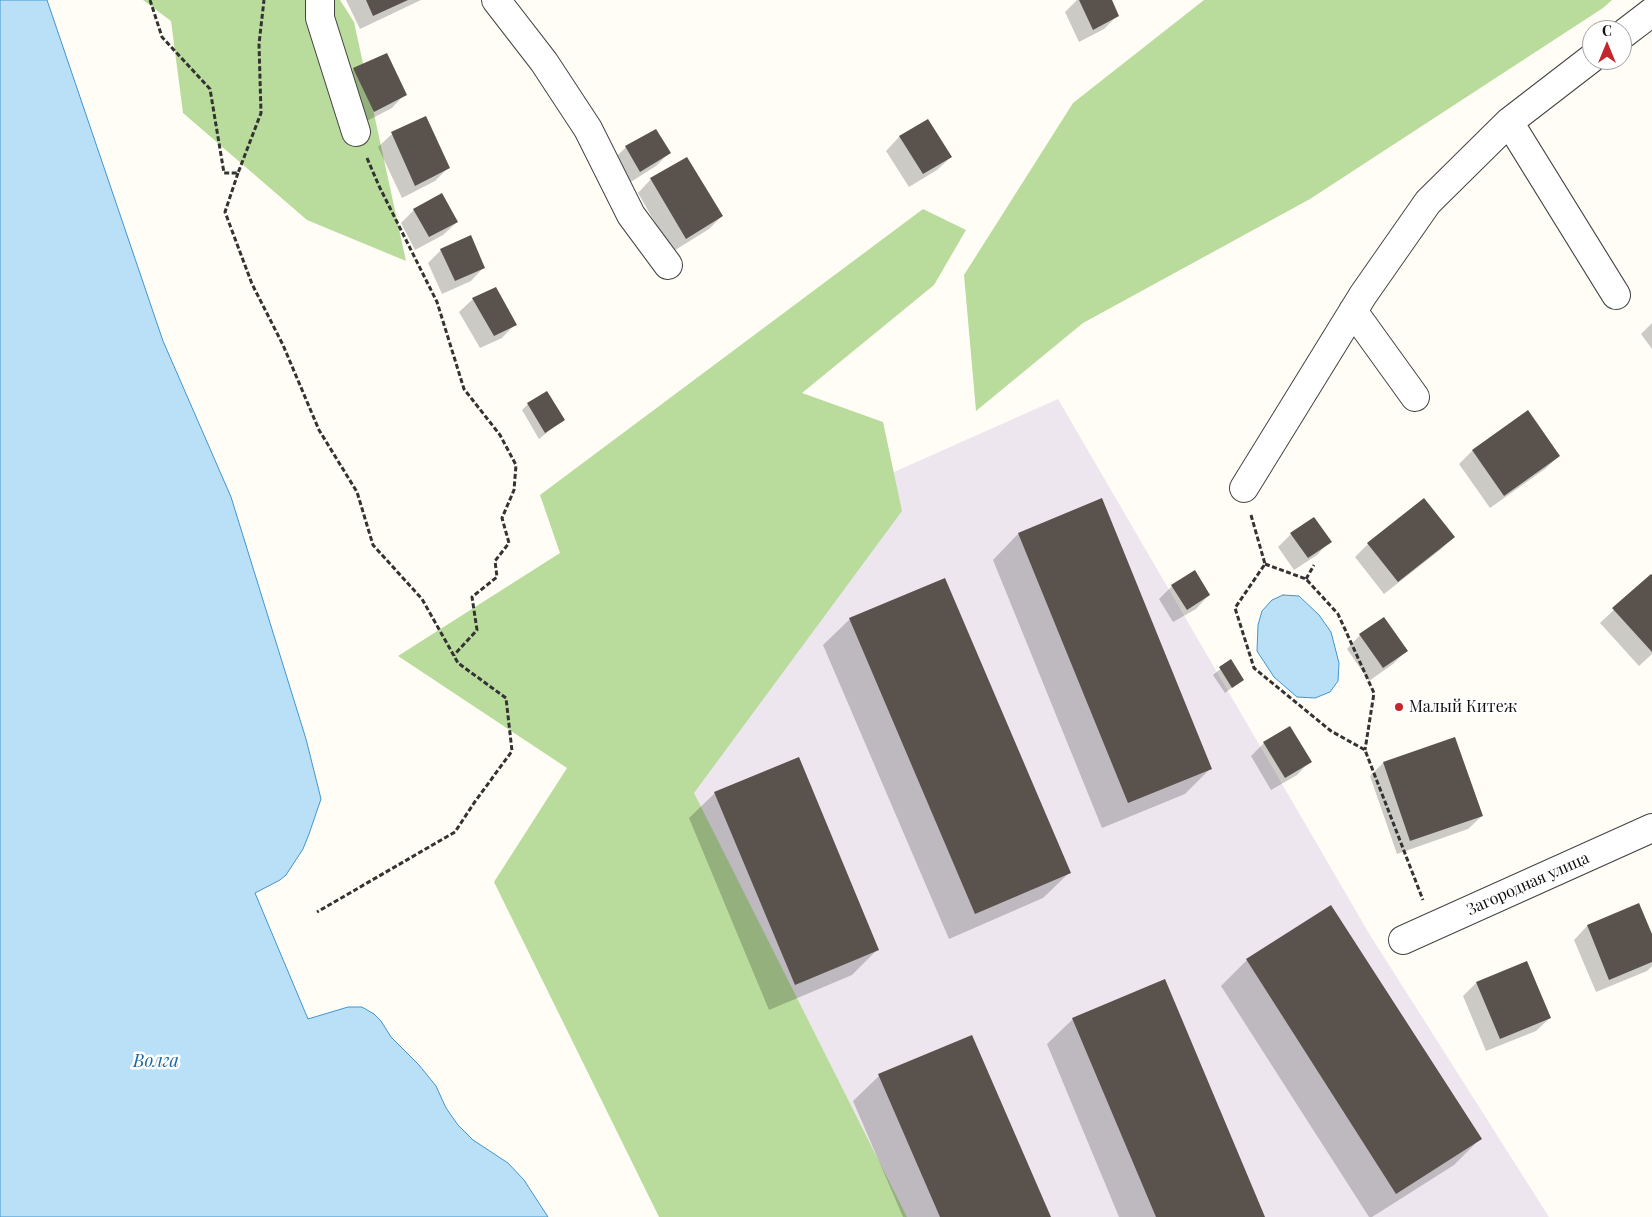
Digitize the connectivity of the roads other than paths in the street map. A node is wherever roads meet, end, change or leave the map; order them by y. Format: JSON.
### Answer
{"nodes":[{"id":1,"x":320,"y":0,"type":"edge"},
{"id":2,"x":496,"y":0,"type":"edge"},
{"id":3,"x":1652,"y":12,"type":"edge"},
{"id":4,"x":1632,"y":27,"type":"edge"},
{"id":5,"x":1582,"y":66,"type":"edge"},
{"id":6,"x":1509,"y":122,"type":"junction"},
{"id":7,"x":356,"y":132,"type":"road end"},
{"id":8,"x":668,"y":265,"type":"dead end"},
{"id":9,"x":1616,"y":295,"type":"dead end"},
{"id":10,"x":1353,"y":311,"type":"junction"},
{"id":11,"x":1415,"y":397,"type":"dead end"},
{"id":12,"x":1244,"y":488,"type":"road end"},
{"id":13,"x":1652,"y":828,"type":"edge"},
{"id":14,"x":1403,"y":940,"type":"dead end"}],
"edges":[{"from":1,"to":7,"type":"street"},
{"from":2,"to":8,"type":"street"},
{"from":3,"to":4,"type":"street"},
{"from":5,"to":6,"type":"street"},
{"from":6,"to":9,"type":"street"},
{"from":6,"to":10,"type":"street"},
{"from":10,"to":11,"type":"street"},
{"from":10,"to":12,"type":"street"},
{"from":13,"to":14,"type":"street","name":"Загородная улица"}]}
